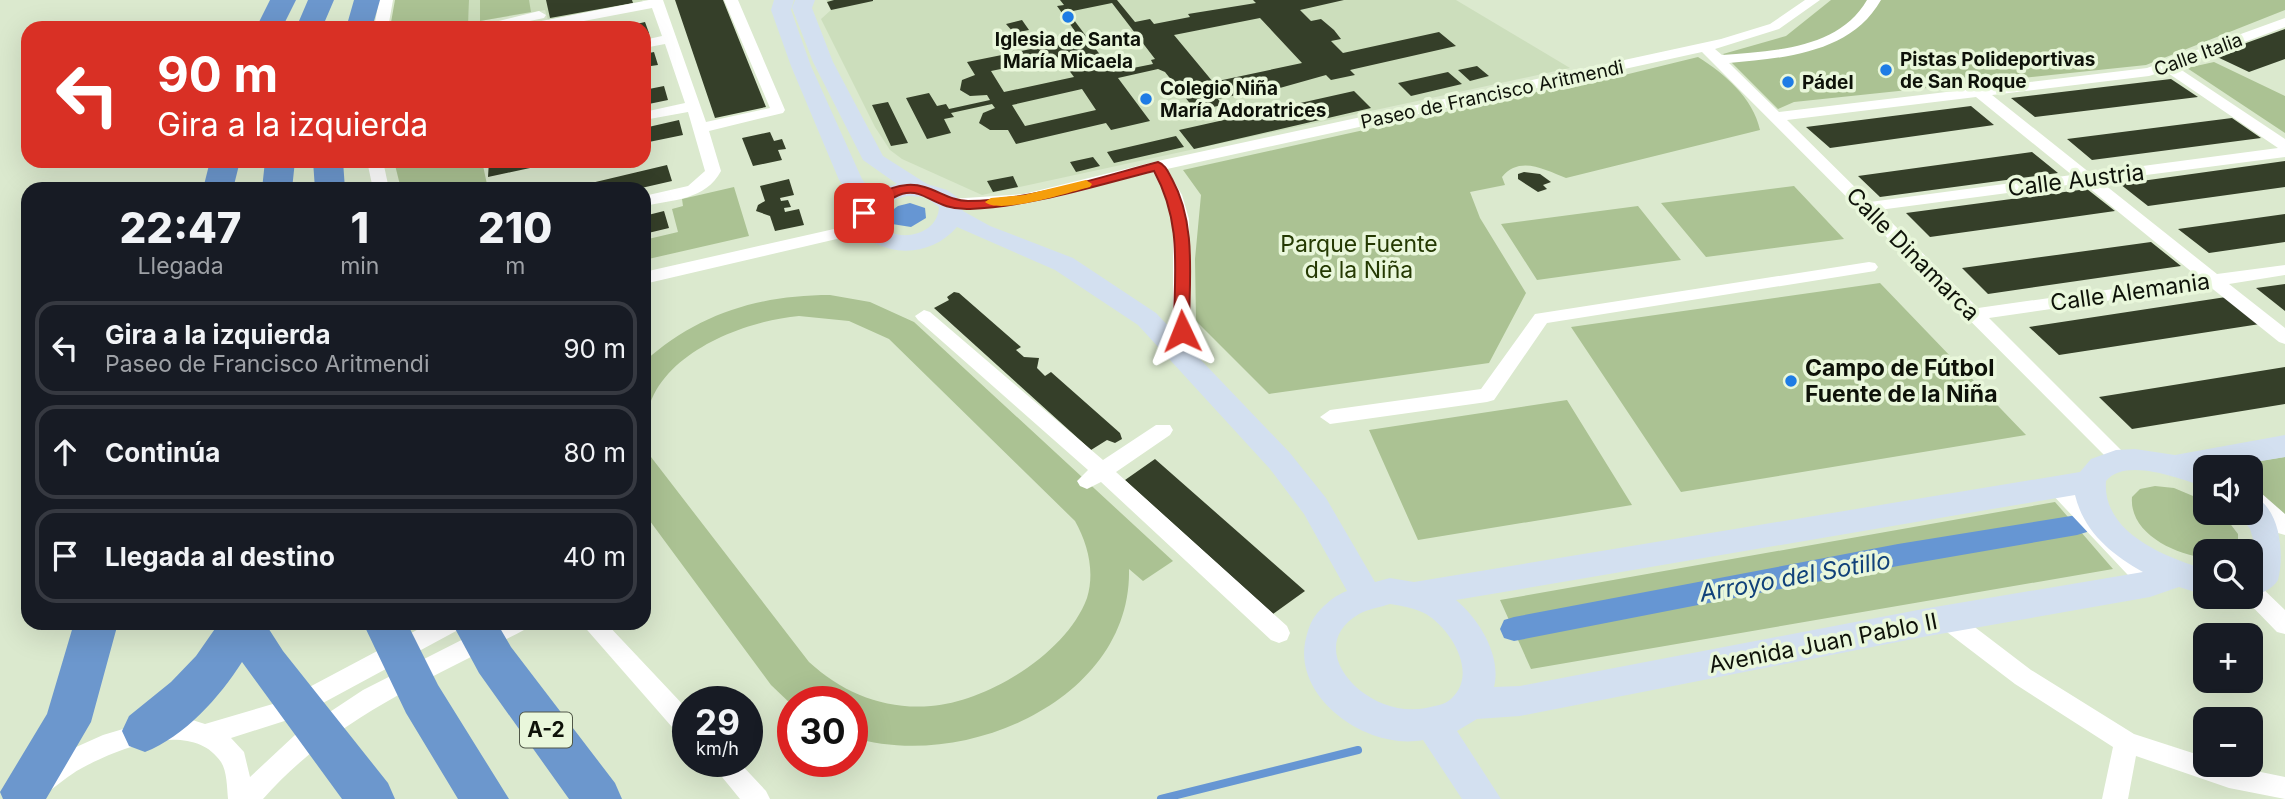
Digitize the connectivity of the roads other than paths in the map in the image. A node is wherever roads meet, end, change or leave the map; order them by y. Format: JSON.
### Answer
{"nodes":[{"id":1,"x":283,"y":0,"type":"edge"},
{"id":2,"x":321,"y":0,"type":"edge"},
{"id":3,"x":352,"y":0,"type":"edge"},
{"id":4,"x":367,"y":0,"type":"edge"},
{"id":5,"x":386,"y":0,"type":"edge"},
{"id":6,"x":731,"y":0,"type":"edge"},
{"id":7,"x":785,"y":0,"type":"edge"},
{"id":8,"x":805,"y":0,"type":"edge"},
{"id":9,"x":1812,"y":0,"type":"edge"},
{"id":10,"x":1874,"y":0,"type":"edge"},
{"id":11,"x":657,"y":2,"type":"edge"},
{"id":12,"x":273,"y":21,"type":"edge"},
{"id":13,"x":312,"y":21,"type":"edge"},
{"id":14,"x":348,"y":21,"type":"edge"},
{"id":15,"x":361,"y":21,"type":"edge"},
{"id":16,"x":382,"y":21,"type":"edge"},
{"id":17,"x":511,"y":21,"type":"edge"},
{"id":18,"x":542,"y":21,"type":"edge"},
{"id":19,"x":559,"y":21,"type":"edge"},
{"id":20,"x":2285,"y":22,"type":"edge"},
{"id":21,"x":669,"y":39,"type":"junction"},
{"id":22,"x":651,"y":43,"type":"edge"},
{"id":23,"x":1712,"y":53,"type":"junction"},
{"id":24,"x":2168,"y":66,"type":"junction"},
{"id":25,"x":1980,"y":93,"type":"junction"},
{"id":26,"x":693,"y":106,"type":"junction"},
{"id":27,"x":651,"y":115,"type":"edge"},
{"id":28,"x":1776,"y":117,"type":"junction"},
{"id":29,"x":701,"y":128,"type":"junction"},
{"id":30,"x":2285,"y":146,"type":"edge"},
{"id":31,"x":2285,"y":152,"type":"edge"},
{"id":32,"x":1158,"y":166,"type":"junction"},
{"id":33,"x":2087,"y":178,"type":"junction"},
{"id":34,"x":920,"y":189,"type":"junction"},
{"id":35,"x":651,"y":199,"type":"edge"},
{"id":36,"x":1867,"y":207,"type":"junction"},
{"id":37,"x":951,"y":209,"type":"junction"},
{"id":38,"x":867,"y":216,"type":"junction"},
{"id":39,"x":926,"y":238,"type":"junction"},
{"id":40,"x":1002,"y":240,"type":"junction"},
{"id":41,"x":1869,"y":267,"type":"dead end"},
{"id":42,"x":2285,"y":270,"type":"edge"},
{"id":43,"x":651,"y":276,"type":"edge"},
{"id":44,"x":2213,"y":280,"type":"junction"},
{"id":45,"x":1975,"y":314,"type":"junction"},
{"id":46,"x":924,"y":316,"type":"dead end"},
{"id":47,"x":2285,"y":338,"type":"edge"},
{"id":48,"x":1182,"y":355,"type":"junction"},
{"id":49,"x":1330,"y":417,"type":"dead end"},
{"id":50,"x":1163,"y":430,"type":"dead end"},
{"id":51,"x":2285,"y":446,"type":"edge"},
{"id":52,"x":2255,"y":455,"type":"edge"},
{"id":53,"x":2121,"y":460,"type":"junction"},
{"id":54,"x":2193,"y":466,"type":"edge"},
{"id":55,"x":1095,"y":476,"type":"junction"},
{"id":56,"x":2091,"y":481,"type":"junction"},
{"id":57,"x":2056,"y":486,"type":"junction"},
{"id":58,"x":2263,"y":508,"type":"edge"},
{"id":59,"x":2263,"y":519,"type":"edge"},
{"id":60,"x":2285,"y":527,"type":"edge"},
{"id":61,"x":2282,"y":559,"type":"edge"},
{"id":62,"x":2263,"y":578,"type":"edge"},
{"id":63,"x":2178,"y":581,"type":"edge"},
{"id":64,"x":1366,"y":594,"type":"junction"},
{"id":65,"x":1416,"y":595,"type":"junction"},
{"id":66,"x":2263,"y":603,"type":"edge"},
{"id":67,"x":1947,"y":619,"type":"junction"},
{"id":68,"x":2285,"y":625,"type":"edge"},
{"id":69,"x":94,"y":630,"type":"edge"},
{"id":70,"x":237,"y":630,"type":"edge"},
{"id":71,"x":245,"y":630,"type":"edge"},
{"id":72,"x":388,"y":630,"type":"edge"},
{"id":73,"x":437,"y":630,"type":"edge"},
{"id":74,"x":598,"y":630,"type":"edge"},
{"id":75,"x":1279,"y":633,"type":"dead end"},
{"id":76,"x":495,"y":635,"type":"edge"},
{"id":77,"x":1467,"y":704,"type":"junction"},
{"id":78,"x":672,"y":710,"type":"edge"},
{"id":79,"x":1433,"y":725,"type":"junction"},
{"id":80,"x":145,"y":731,"type":"junction"},
{"id":81,"x":208,"y":734,"type":"junction"},
{"id":82,"x":2126,"y":742,"type":"junction"},
{"id":83,"x":736,"y":777,"type":"edge"},
{"id":84,"x":2285,"y":789,"type":"edge"},
{"id":85,"x":21,"y":796,"type":"edge"},
{"id":86,"x":241,"y":799,"type":"edge"},
{"id":87,"x":247,"y":799,"type":"edge"},
{"id":88,"x":371,"y":799,"type":"edge"},
{"id":89,"x":485,"y":799,"type":"edge"},
{"id":90,"x":598,"y":799,"type":"edge"},
{"id":91,"x":757,"y":799,"type":"edge"},
{"id":92,"x":1483,"y":799,"type":"edge"},
{"id":93,"x":2115,"y":799,"type":"edge"}],
"edges":[{"from":1,"to":12,"type":"highway"},
{"from":2,"to":13,"type":"highway"},
{"from":3,"to":14,"type":"highway"},
{"from":4,"to":15,"type":"highway"},
{"from":5,"to":16,"type":"street"},
{"from":6,"to":29,"type":"street"},
{"from":7,"to":38,"type":"street"},
{"from":8,"to":34,"type":"street"},
{"from":9,"to":23,"type":"street"},
{"from":10,"to":23,"type":"street"},
{"from":11,"to":19,"type":"street"},
{"from":11,"to":21,"type":"street"},
{"from":17,"to":18,"type":"street"},
{"from":20,"to":24,"type":"street","name":"Calle Italia"},
{"from":21,"to":22,"type":"street"},
{"from":21,"to":26,"type":"street"},
{"from":23,"to":28,"type":"street","name":"Calle Dinamarca"},
{"from":23,"to":32,"type":"street","name":"Paseo de Francisco Aritmendi"},
{"from":24,"to":25,"type":"street","name":"Calle Italia"},
{"from":24,"to":30,"type":"street"},
{"from":25,"to":28,"type":"street","name":"Calle Italia"},
{"from":25,"to":33,"type":"street"},
{"from":26,"to":27,"type":"street"},
{"from":26,"to":29,"type":"street"},
{"from":28,"to":36,"type":"street","name":"Calle Dinamarca"},
{"from":29,"to":35,"type":"street"},
{"from":31,"to":33,"type":"street","name":"Calle Austria"},
{"from":32,"to":37,"type":"street","name":"Paseo de Francisco Aritmendi"},
{"from":32,"to":48,"type":"street"},
{"from":33,"to":36,"type":"street","name":"Calle Austria"},
{"from":33,"to":44,"type":"street"},
{"from":34,"to":37,"type":"street"},
{"from":34,"to":38,"type":"street"},
{"from":36,"to":45,"type":"street","name":"Calle Dinamarca"},
{"from":37,"to":39,"type":"street"},
{"from":37,"to":40,"type":"street"},
{"from":38,"to":39,"type":"street"},
{"from":38,"to":43,"type":"street"},
{"from":39,"to":40,"type":"street"},
{"from":40,"to":48,"type":"street"},
{"from":41,"to":49,"type":"street"},
{"from":42,"to":44,"type":"street","name":"Calle Alemania"},
{"from":44,"to":45,"type":"street","name":"Calle Alemania"},
{"from":44,"to":47,"type":"street"},
{"from":45,"to":53,"type":"street","name":"Calle Dinamarca"},
{"from":46,"to":55,"type":"street"},
{"from":48,"to":64,"type":"street"},
{"from":50,"to":55,"type":"street"},
{"from":51,"to":52,"type":"street"},
{"from":53,"to":54,"type":"street"},
{"from":53,"to":56,"type":"street"},
{"from":55,"to":75,"type":"street"},
{"from":56,"to":57,"type":"street"},
{"from":56,"to":63,"type":"street"},
{"from":57,"to":63,"type":"street"},
{"from":57,"to":65,"type":"street"},
{"from":58,"to":60,"type":"street"},
{"from":59,"to":61,"type":"street"},
{"from":61,"to":62,"type":"street"},
{"from":63,"to":67,"type":"street","name":"Avenida Juan Pablo II"},
{"from":64,"to":65,"type":"street"},
{"from":64,"to":79,"type":"street"},
{"from":65,"to":77,"type":"street"},
{"from":66,"to":68,"type":"street"},
{"from":67,"to":77,"type":"street","name":"Avenida Juan Pablo II"},
{"from":67,"to":82,"type":"street"},
{"from":69,"to":85,"type":"highway"},
{"from":70,"to":80,"type":"highway"},
{"from":71,"to":88,"type":"highway"},
{"from":72,"to":89,"type":"highway"},
{"from":73,"to":81,"type":"street"},
{"from":74,"to":78,"type":"street"},
{"from":76,"to":87,"type":"street"},
{"from":76,"to":90,"type":"highway","number":"A-2"},
{"from":77,"to":79,"type":"street"},
{"from":79,"to":92,"type":"street"},
{"from":80,"to":81,"type":"street"},
{"from":80,"to":85,"type":"street"},
{"from":81,"to":86,"type":"street"},
{"from":82,"to":84,"type":"street"},
{"from":82,"to":93,"type":"street"},
{"from":83,"to":91,"type":"street"}]}
